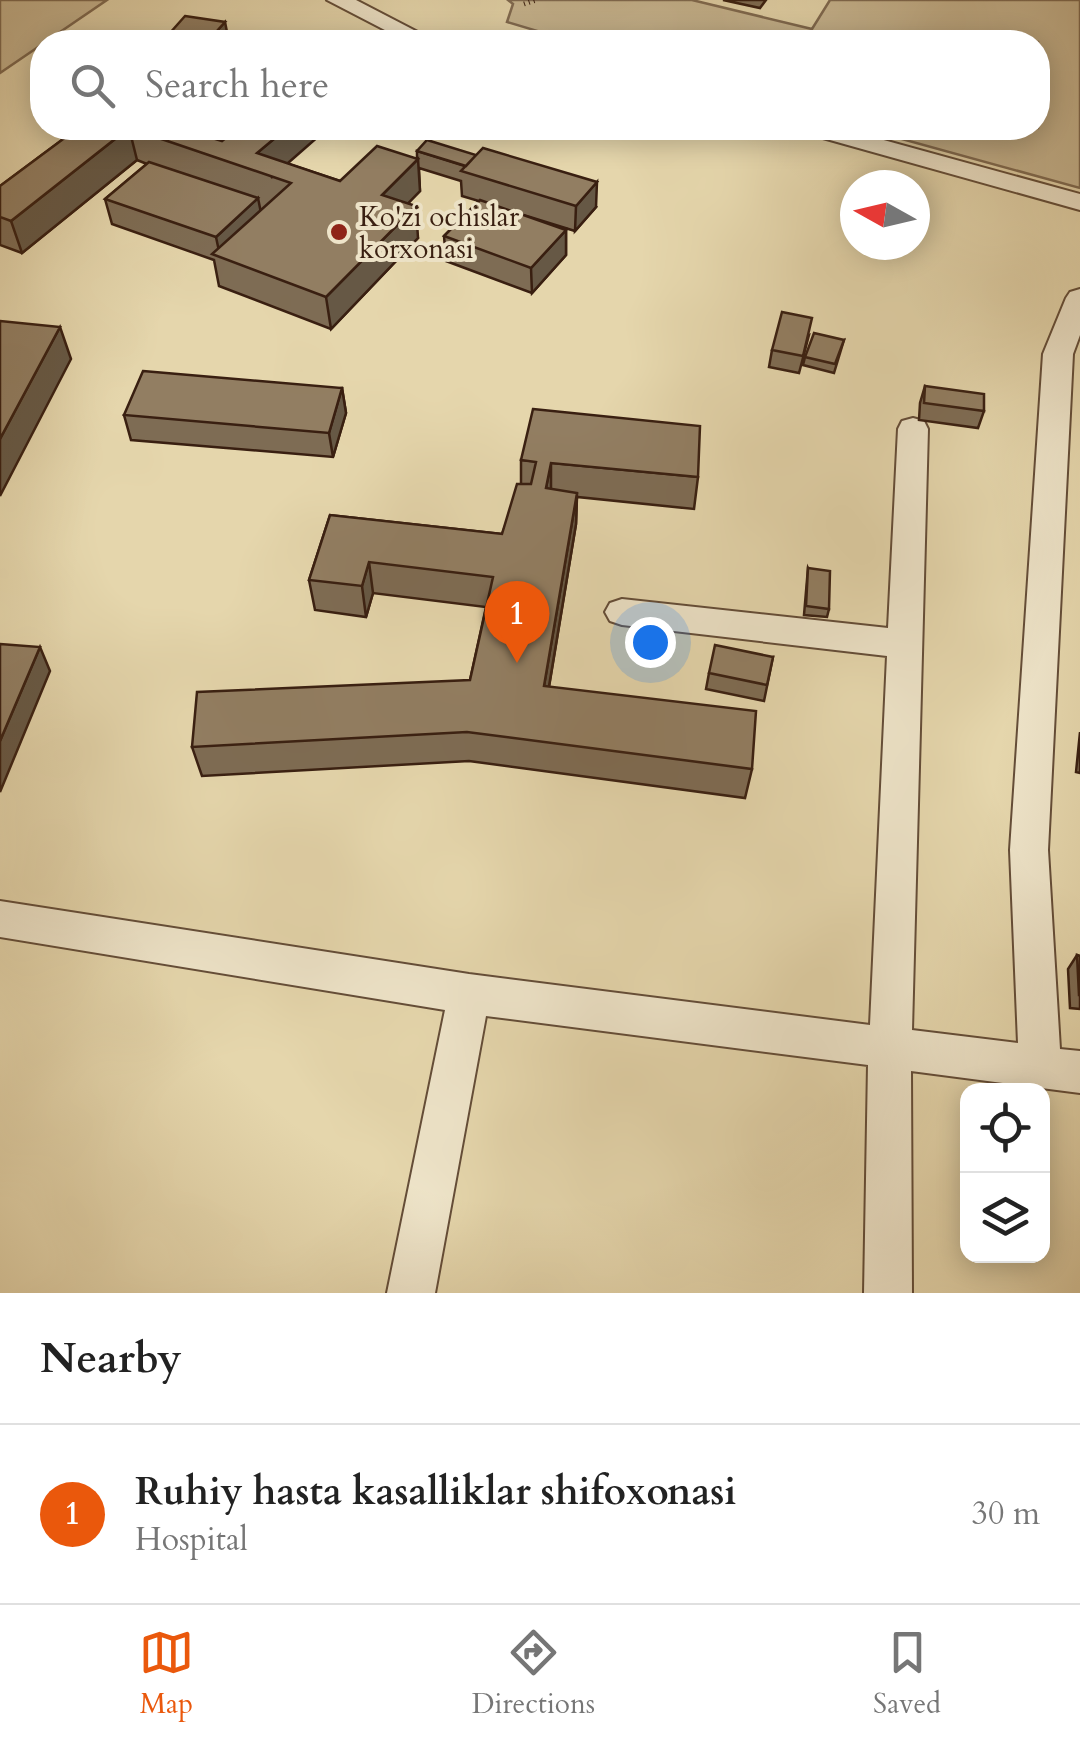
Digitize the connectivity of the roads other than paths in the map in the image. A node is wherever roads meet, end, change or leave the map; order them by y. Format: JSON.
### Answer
{"nodes":[{"id":1,"x":338,"y":0,"type":"edge"},
{"id":2,"x":399,"y":30,"type":"edge"},
{"id":3,"x":857,"y":140,"type":"edge"},
{"id":4,"x":1080,"y":202,"type":"edge"},
{"id":5,"x":1080,"y":298,"type":"edge"},
{"id":6,"x":913,"y":429,"type":"dead end"},
{"id":7,"x":622,"y":612,"type":"dead end"},
{"id":8,"x":905,"y":644,"type":"junction"},
{"id":9,"x":0,"y":919,"type":"edge"},
{"id":10,"x":469,"y":994,"type":"junction"},
{"id":11,"x":890,"y":1046,"type":"junction"},
{"id":12,"x":1060,"y":1069,"type":"edge"},
{"id":13,"x":410,"y":1293,"type":"edge"},
{"id":14,"x":888,"y":1293,"type":"edge"}],
"edges":[{"from":1,"to":2,"type":"street"},
{"from":3,"to":4,"type":"street"},
{"from":5,"to":12,"type":"street"},
{"from":6,"to":8,"type":"street"},
{"from":7,"to":8,"type":"street"},
{"from":8,"to":11,"type":"street"},
{"from":9,"to":10,"type":"street"},
{"from":10,"to":11,"type":"street"},
{"from":10,"to":13,"type":"street"},
{"from":11,"to":12,"type":"street"},
{"from":11,"to":14,"type":"street"}]}
